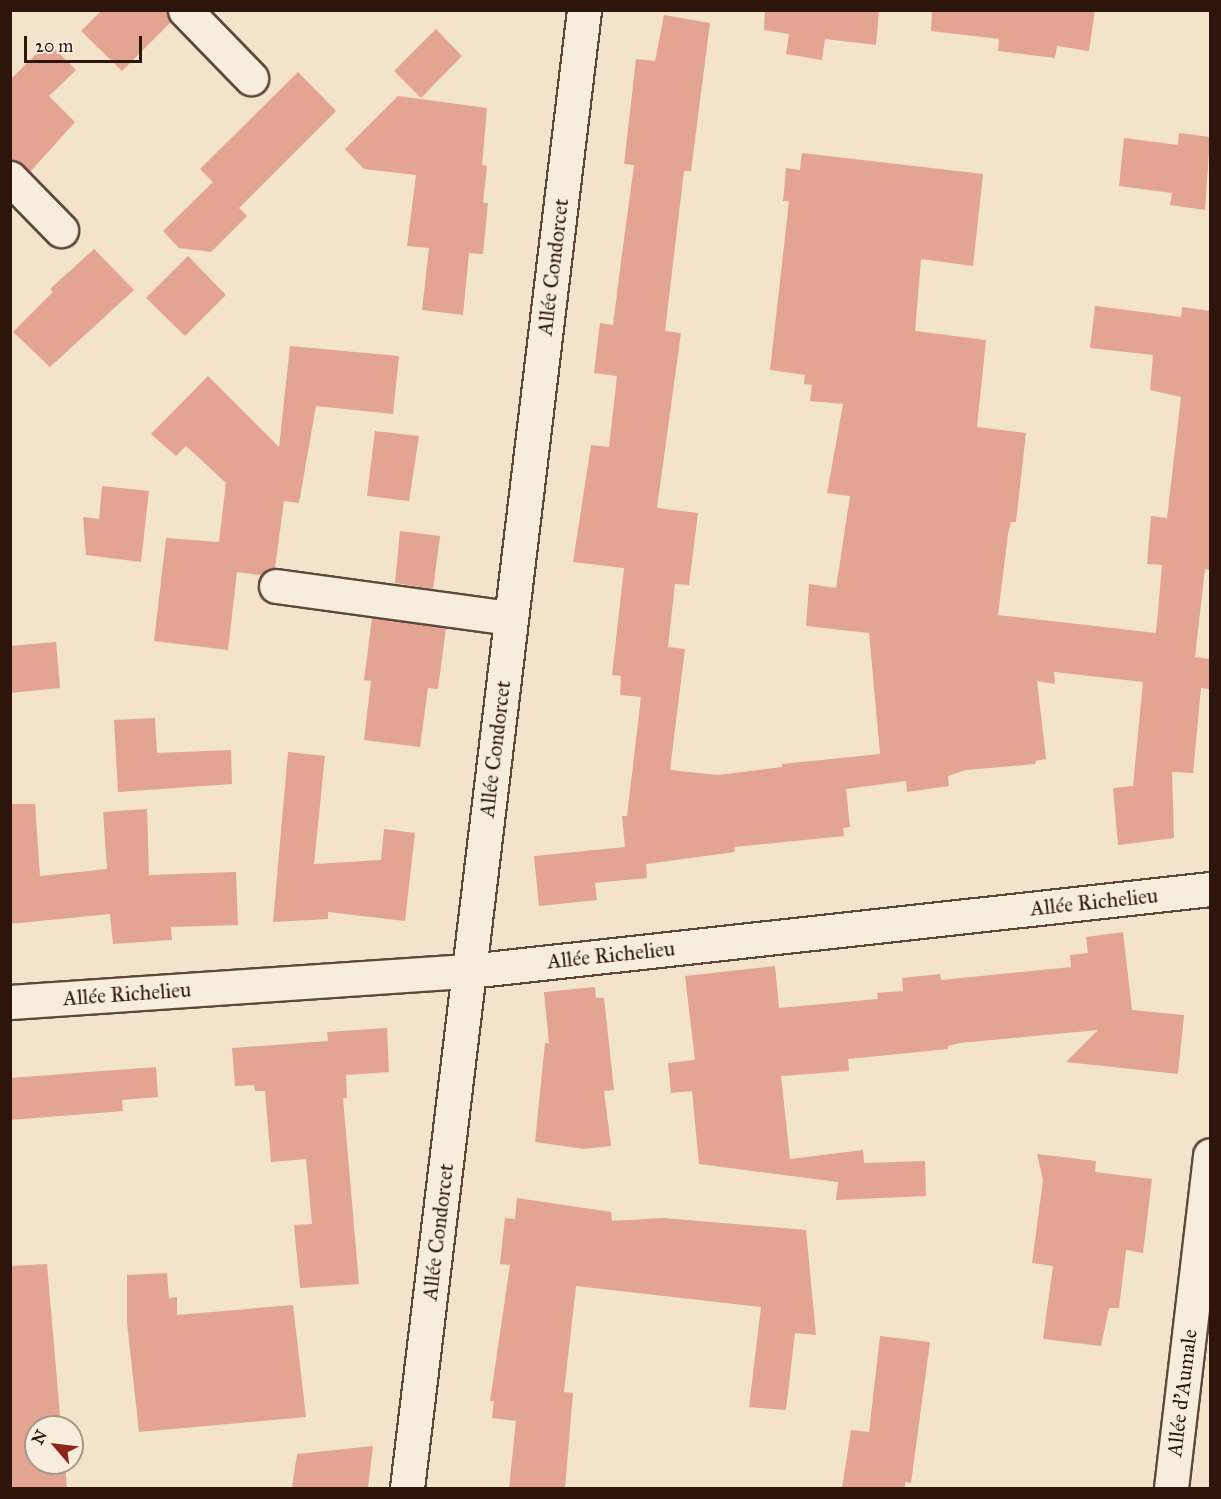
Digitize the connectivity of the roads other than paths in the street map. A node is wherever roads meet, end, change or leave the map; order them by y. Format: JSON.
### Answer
{"nodes":[{"id":1,"x":184,"y":10,"type":"edge"},
{"id":2,"x":584,"y":10,"type":"edge"},
{"id":3,"x":251,"y":78,"type":"dead end"},
{"id":4,"x":10,"y":178,"type":"edge"},
{"id":5,"x":62,"y":230,"type":"dead end"},
{"id":6,"x":276,"y":586,"type":"dead end"},
{"id":7,"x":510,"y":618,"type":"junction"},
{"id":8,"x":1210,"y":889,"type":"edge"},
{"id":9,"x":469,"y":971,"type":"junction"},
{"id":10,"x":10,"y":1002,"type":"edge"},
{"id":11,"x":1210,"y":1155,"type":"edge"},
{"id":12,"x":408,"y":1488,"type":"edge"},
{"id":13,"x":1171,"y":1488,"type":"edge"}],
"edges":[{"from":1,"to":3,"type":"street"},
{"from":2,"to":7,"type":"street","name":"Allée Condorcet"},
{"from":4,"to":5,"type":"street"},
{"from":6,"to":7,"type":"street"},
{"from":7,"to":9,"type":"street","name":"Allée Condorcet"},
{"from":8,"to":9,"type":"street","name":"Allée Richelieu"},
{"from":9,"to":10,"type":"street","name":"Allée Richelieu"},
{"from":9,"to":12,"type":"street","name":"Allée Condorcet"},
{"from":11,"to":13,"type":"street","name":"Allée d'Aumale"}]}
